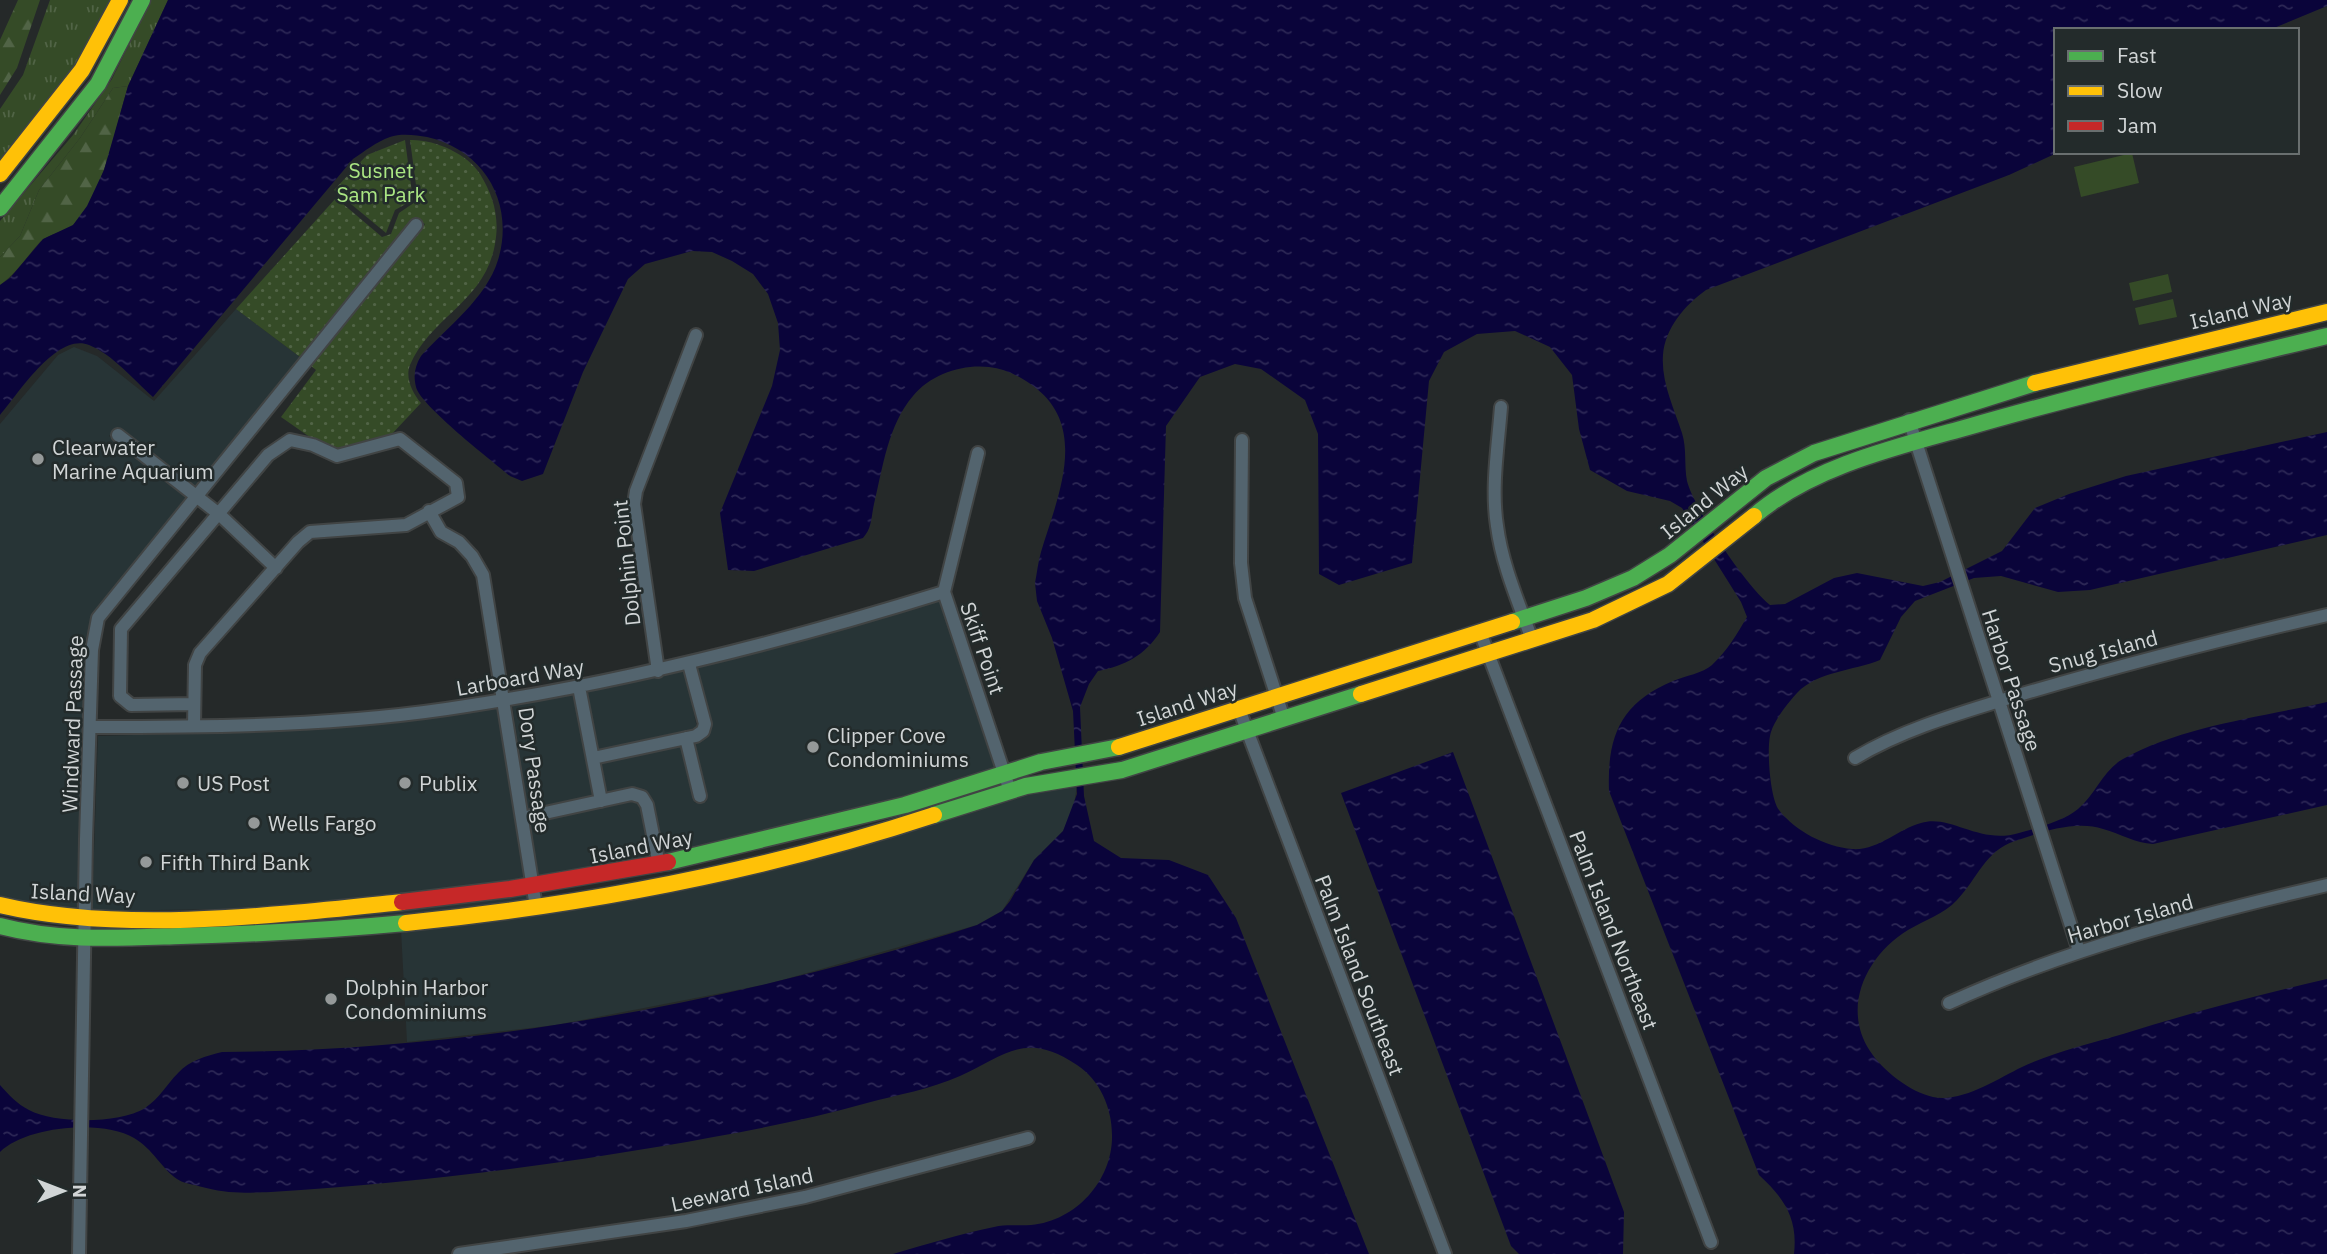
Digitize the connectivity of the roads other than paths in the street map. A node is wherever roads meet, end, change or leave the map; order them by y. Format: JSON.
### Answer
{"nodes":[{"id":1,"x":120,"y":0,"type":"edge"},
{"id":2,"x":142,"y":0,"type":"edge"},
{"id":3,"x":0,"y":174,"type":"edge"},
{"id":4,"x":0,"y":208,"type":"edge"},
{"id":5,"x":416,"y":225,"type":"dead end"},
{"id":6,"x":2327,"y":312,"type":"edge"},
{"id":7,"x":2245,"y":330,"type":"junction"},
{"id":8,"x":696,"y":335,"type":"dead end"},
{"id":9,"x":2327,"y":336,"type":"edge"},
{"id":10,"x":2250,"y":353,"type":"junction"},
{"id":11,"x":1501,"y":407,"type":"dead end"},
{"id":12,"x":1909,"y":420,"type":"junction"},
{"id":13,"x":118,"y":435,"type":"dead end"},
{"id":14,"x":1242,"y":440,"type":"dead end"},
{"id":15,"x":1915,"y":442,"type":"junction"},
{"id":16,"x":978,"y":453,"type":"dead end"},
{"id":17,"x":196,"y":495,"type":"junction"},
{"id":18,"x":429,"y":511,"type":"junction"},
{"id":19,"x":219,"y":514,"type":"junction"},
{"id":20,"x":276,"y":568,"type":"junction"},
{"id":21,"x":944,"y":592,"type":"junction"},
{"id":22,"x":2327,"y":615,"type":"edge"},
{"id":23,"x":1524,"y":618,"type":"junction"},
{"id":24,"x":1480,"y":632,"type":"junction"},
{"id":25,"x":1532,"y":640,"type":"junction"},
{"id":26,"x":1488,"y":654,"type":"junction"},
{"id":27,"x":689,"y":664,"type":"junction"},
{"id":28,"x":658,"y":671,"type":"junction"},
{"id":29,"x":579,"y":687,"type":"junction"},
{"id":30,"x":1278,"y":697,"type":"junction"},
{"id":31,"x":505,"y":699,"type":"junction"},
{"id":32,"x":1999,"y":701,"type":"junction"},
{"id":33,"x":194,"y":704,"type":"junction"},
{"id":34,"x":1239,"y":709,"type":"junction"},
{"id":35,"x":1284,"y":719,"type":"junction"},
{"id":36,"x":194,"y":726,"type":"junction"},
{"id":37,"x":92,"y":727,"type":"junction"},
{"id":38,"x":1247,"y":730,"type":"junction"},
{"id":39,"x":686,"y":738,"type":"junction"},
{"id":40,"x":593,"y":758,"type":"junction"},
{"id":41,"x":1855,"y":758,"type":"dead end"},
{"id":42,"x":1004,"y":772,"type":"junction"},
{"id":43,"x":1010,"y":791,"type":"junction"},
{"id":44,"x":700,"y":796,"type":"dead end"},
{"id":45,"x":601,"y":801,"type":"junction"},
{"id":46,"x":522,"y":818,"type":"junction"},
{"id":47,"x":745,"y":846,"type":"junction"},
{"id":48,"x":659,"y":865,"type":"junction"},
{"id":49,"x":750,"y":866,"type":"junction"},
{"id":50,"x":2327,"y":885,"type":"edge"},
{"id":51,"x":533,"y":887,"type":"junction"},
{"id":52,"x":0,"y":905,"type":"edge"},
{"id":53,"x":536,"y":907,"type":"junction"},
{"id":54,"x":85,"y":917,"type":"junction"},
{"id":55,"x":0,"y":926,"type":"edge"},
{"id":56,"x":85,"y":937,"type":"junction"},
{"id":57,"x":2079,"y":951,"type":"junction"},
{"id":58,"x":1950,"y":1003,"type":"dead end"},
{"id":59,"x":1028,"y":1138,"type":"dead end"},
{"id":60,"x":1711,"y":1242,"type":"dead end"},
{"id":61,"x":79,"y":1254,"type":"edge"},
{"id":62,"x":459,"y":1254,"type":"edge"},
{"id":63,"x":1445,"y":1254,"type":"edge"}],
"edges":[{"from":1,"to":3,"type":"street"},
{"from":2,"to":4,"type":"street"},
{"from":5,"to":17,"type":"street","name":"Windward Passage"},
{"from":6,"to":7,"type":"street","name":"Island Way"},
{"from":7,"to":10,"type":"street"},
{"from":7,"to":12,"type":"street","name":"Island Way"},
{"from":8,"to":28,"type":"street","name":"Dolphin Point"},
{"from":9,"to":10,"type":"street","name":"Island Way"},
{"from":10,"to":15,"type":"street","name":"Island Way"},
{"from":11,"to":23,"type":"street"},
{"from":12,"to":15,"type":"street","name":"Harbor Passage"},
{"from":12,"to":23,"type":"street","name":"Island Way"},
{"from":13,"to":17,"type":"street"},
{"from":14,"to":30,"type":"street"},
{"from":15,"to":25,"type":"street","name":"Island Way"},
{"from":15,"to":32,"type":"street","name":"Harbor Passage"},
{"from":16,"to":21,"type":"street","name":"Skiff Point"},
{"from":17,"to":19,"type":"street"},
{"from":17,"to":37,"type":"street","name":"Windward Passage"},
{"from":18,"to":19,"type":"street"},
{"from":18,"to":20,"type":"street"},
{"from":18,"to":31,"type":"street","name":"Dory Passage"},
{"from":19,"to":20,"type":"street"},
{"from":19,"to":33,"type":"street"},
{"from":20,"to":33,"type":"street"},
{"from":21,"to":27,"type":"street","name":"Larboard Way"},
{"from":21,"to":42,"type":"street","name":"Skiff Point"},
{"from":22,"to":32,"type":"street","name":"Snug Island"},
{"from":23,"to":24,"type":"street","name":"Island Way"},
{"from":23,"to":25,"type":"street"},
{"from":24,"to":26,"type":"street","name":"Palm Island Northeast"},
{"from":24,"to":30,"type":"street","name":"Island Way"},
{"from":25,"to":26,"type":"street","name":"Island Way"},
{"from":26,"to":35,"type":"street","name":"Island Way"},
{"from":26,"to":60,"type":"street","name":"Palm Island Northeast"},
{"from":27,"to":28,"type":"street","name":"Larboard Way"},
{"from":27,"to":39,"type":"street"},
{"from":28,"to":29,"type":"street","name":"Larboard Way"},
{"from":29,"to":31,"type":"street","name":"Larboard Way"},
{"from":29,"to":40,"type":"street"},
{"from":30,"to":34,"type":"street","name":"Island Way"},
{"from":30,"to":35,"type":"street"},
{"from":31,"to":36,"type":"street","name":"Larboard Way"},
{"from":31,"to":46,"type":"street","name":"Dory Passage"},
{"from":32,"to":41,"type":"street","name":"Snug Island"},
{"from":32,"to":57,"type":"street","name":"Harbor Passage"},
{"from":33,"to":36,"type":"street"},
{"from":34,"to":38,"type":"street","name":"Palm Island Southeast"},
{"from":34,"to":42,"type":"street","name":"Island Way"},
{"from":35,"to":38,"type":"street","name":"Island Way"},
{"from":36,"to":37,"type":"street","name":"Larboard Way"},
{"from":37,"to":54,"type":"street","name":"Windward Passage"},
{"from":38,"to":43,"type":"street","name":"Island Way"},
{"from":38,"to":63,"type":"street","name":"Palm Island Southeast"},
{"from":39,"to":40,"type":"street"},
{"from":39,"to":44,"type":"street"},
{"from":40,"to":45,"type":"street"},
{"from":42,"to":43,"type":"street","name":"Skiff Point"},
{"from":42,"to":47,"type":"street","name":"Island Way"},
{"from":43,"to":49,"type":"street","name":"Island Way"},
{"from":45,"to":46,"type":"street"},
{"from":45,"to":48,"type":"street"},
{"from":46,"to":51,"type":"street","name":"Dory Passage"},
{"from":47,"to":48,"type":"street","name":"Island Way"},
{"from":47,"to":49,"type":"street"},
{"from":48,"to":51,"type":"street","name":"Island Way"},
{"from":49,"to":53,"type":"street","name":"Island Way"},
{"from":50,"to":57,"type":"street","name":"Harbor Island"},
{"from":51,"to":53,"type":"street","name":"Dory Passage"},
{"from":51,"to":54,"type":"street","name":"Island Way"},
{"from":52,"to":54,"type":"street","name":"Island Way"},
{"from":53,"to":56,"type":"street","name":"Island Way"},
{"from":54,"to":56,"type":"street","name":"Windward Passage"},
{"from":55,"to":56,"type":"street","name":"Island Way"},
{"from":56,"to":61,"type":"street","name":"Windward Passage"},
{"from":57,"to":58,"type":"street","name":"Harbor Island"},
{"from":59,"to":62,"type":"street","name":"Leeward Island"}]}
